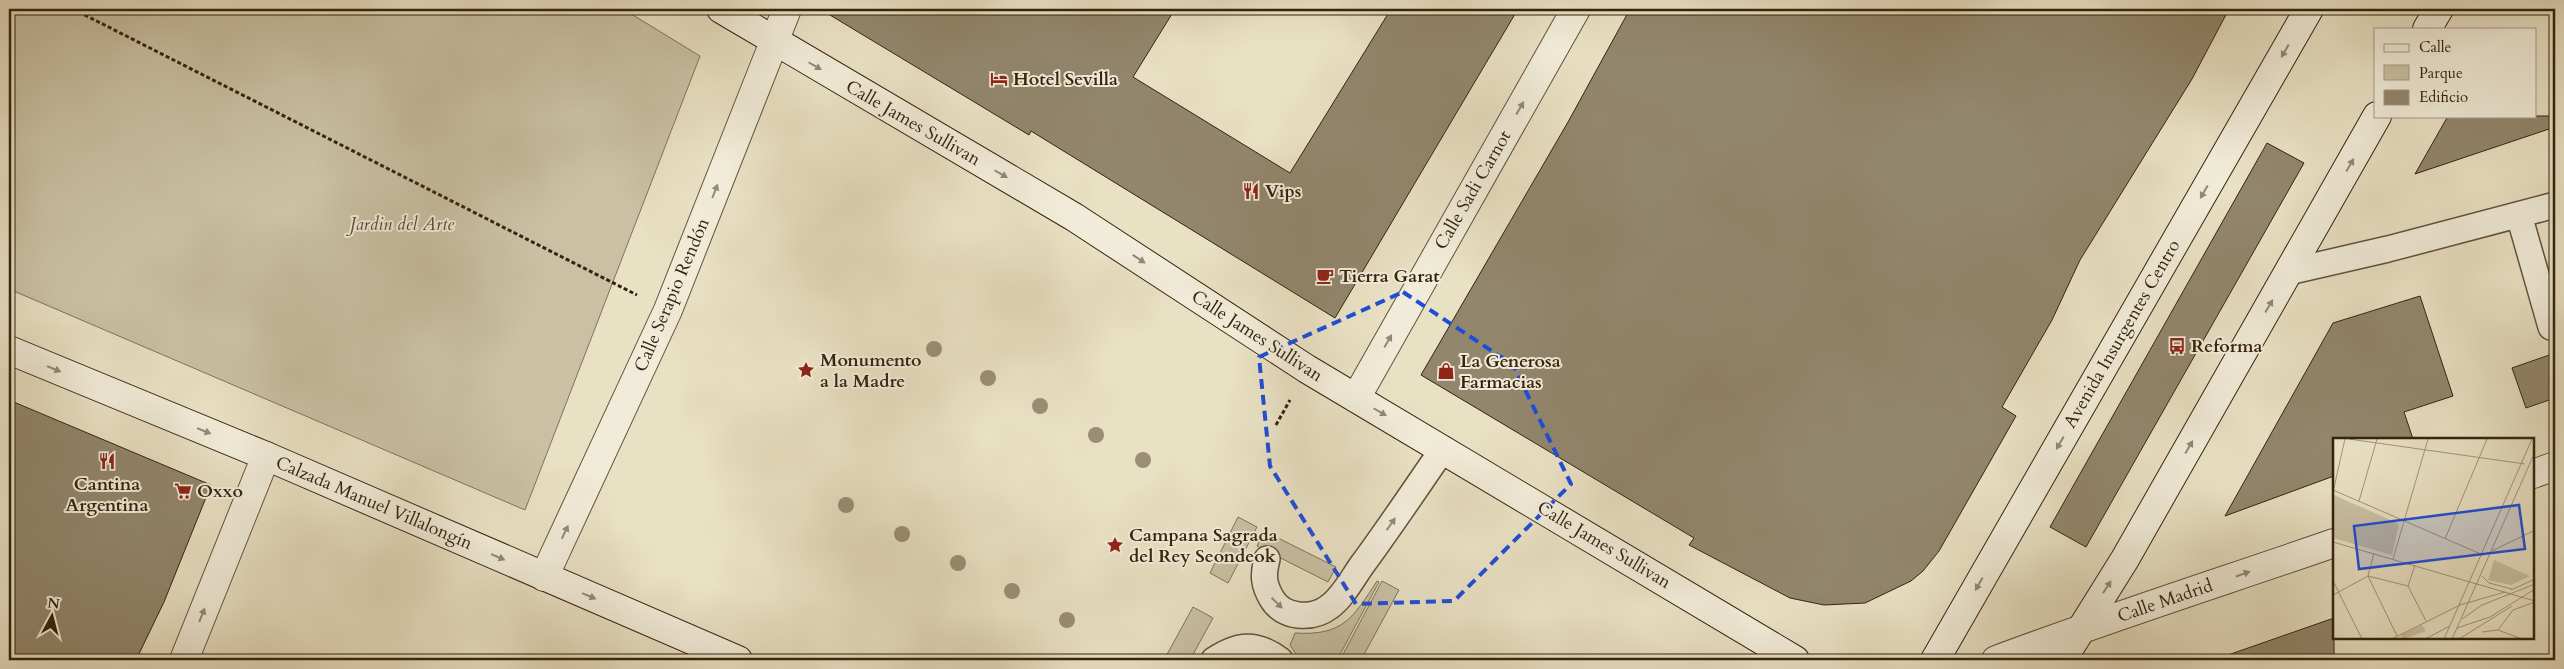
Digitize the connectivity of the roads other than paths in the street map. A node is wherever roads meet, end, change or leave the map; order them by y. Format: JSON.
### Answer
{"nodes":[{"id":1,"x":721,"y":9,"type":"edge"},
{"id":2,"x":787,"y":9,"type":"edge"},
{"id":3,"x":1576,"y":9,"type":"edge"},
{"id":4,"x":2309,"y":9,"type":"edge"},
{"id":5,"x":2439,"y":9,"type":"edge"},
{"id":6,"x":2428,"y":28,"type":"edge"},
{"id":7,"x":773,"y":41,"type":"junction"},
{"id":8,"x":2376,"y":118,"type":"edge"},
{"id":9,"x":2555,"y":205,"type":"edge"},
{"id":10,"x":2518,"y":215,"type":"junction"},
{"id":11,"x":2288,"y":272,"type":"junction"},
{"id":12,"x":2550,"y":327,"type":"dead end"},
{"id":13,"x":9,"y":350,"type":"edge"},
{"id":14,"x":1356,"y":398,"type":"junction"},
{"id":15,"x":1443,"y":449,"type":"junction"},
{"id":16,"x":266,"y":456,"type":"junction"},
{"id":17,"x":2555,"y":466,"type":"edge"},
{"id":18,"x":2534,"y":474,"type":"edge"},
{"id":19,"x":2333,"y":543,"type":"edge"},
{"id":20,"x":1267,"y":559,"type":"dead end"},
{"id":21,"x":544,"y":576,"type":"junction"},
{"id":22,"x":2080,"y":628,"type":"junction"},
{"id":23,"x":184,"y":660,"type":"edge"},
{"id":24,"x":738,"y":660,"type":"edge"},
{"id":25,"x":1214,"y":660,"type":"edge"},
{"id":26,"x":1280,"y":660,"type":"edge"},
{"id":27,"x":1795,"y":660,"type":"edge"},
{"id":28,"x":1935,"y":660,"type":"edge"},
{"id":29,"x":1996,"y":660,"type":"edge"},
{"id":30,"x":2062,"y":660,"type":"edge"}],
"edges":[{"from":1,"to":7,"type":"main road","name":"Calle James Sullivan"},
{"from":2,"to":7,"type":"main road","name":"Calle Serapio Rendón"},
{"from":14,"to":3,"type":"main road","name":"Calle Sadi Carnot","one_way":true},
{"from":4,"to":28,"type":"main road","name":"Avenida Insurgentes Centro","one_way":true},
{"from":5,"to":6,"type":"main road"},
{"from":7,"to":14,"type":"main road","name":"Calle James Sullivan","one_way":true},
{"from":21,"to":7,"type":"main road","name":"Calle Serapio Rendón","one_way":true},
{"from":11,"to":8,"type":"main road","one_way":true},
{"from":9,"to":10,"type":"lane"},
{"from":10,"to":11,"type":"lane"},
{"from":10,"to":12,"type":"lane"},
{"from":22,"to":11,"type":"main road","one_way":true},
{"from":13,"to":16,"type":"main road","name":"Calzada Manuel Villalongín","one_way":true},
{"from":14,"to":15,"type":"main road","name":"Calle James Sullivan","one_way":true},
{"from":20,"to":15,"type":"lane","one_way":true},
{"from":15,"to":27,"type":"main road","name":"Calle James Sullivan"},
{"from":16,"to":21,"type":"main road","name":"Calzada Manuel Villalongín","one_way":true},
{"from":23,"to":16,"type":"main road","one_way":true},
{"from":17,"to":18,"type":"main road"},
{"from":22,"to":19,"type":"main road","name":"Calle Madrid","one_way":true},
{"from":21,"to":24,"type":"main road","name":"Calzada Manuel Villalongín","one_way":true},
{"from":22,"to":29,"type":"main road","name":"Calle Madrid"},
{"from":22,"to":30,"type":"main road"},
{"from":25,"to":26,"type":"lane"}]}
